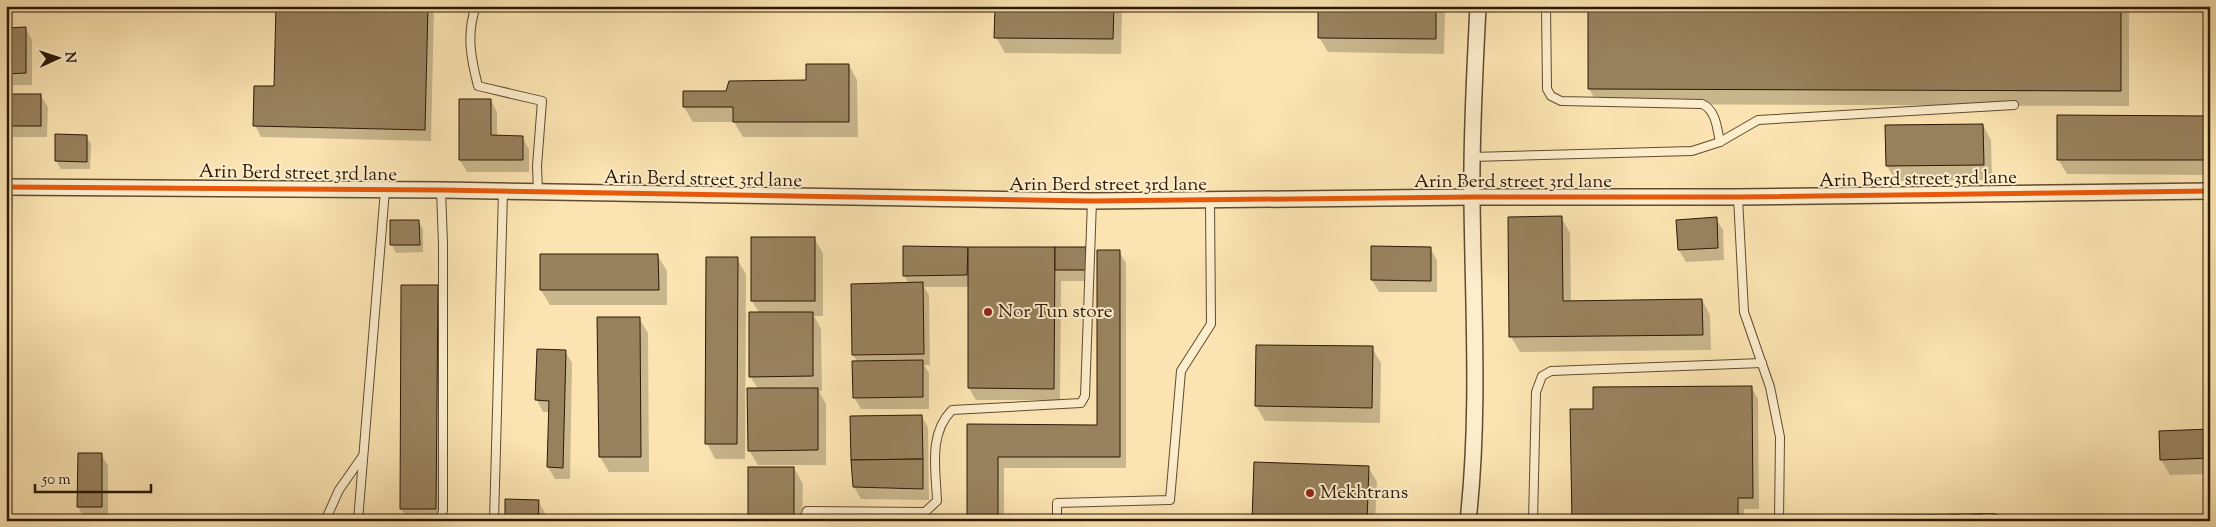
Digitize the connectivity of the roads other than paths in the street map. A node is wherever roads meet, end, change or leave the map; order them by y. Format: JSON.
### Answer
{"nodes":[{"id":1,"x":476,"y":6,"type":"edge"},
{"id":2,"x":1478,"y":6,"type":"edge"},
{"id":3,"x":1546,"y":6,"type":"edge"},
{"id":4,"x":2014,"y":105,"type":"dead end"},
{"id":5,"x":1720,"y":142,"type":"junction"},
{"id":6,"x":1472,"y":157,"type":"junction"},
{"id":7,"x":7,"y":187,"type":"edge"},
{"id":8,"x":385,"y":190,"type":"junction"},
{"id":9,"x":441,"y":190,"type":"junction"},
{"id":10,"x":2210,"y":191,"type":"edge"},
{"id":11,"x":503,"y":192,"type":"junction"},
{"id":12,"x":538,"y":193,"type":"junction"},
{"id":13,"x":1472,"y":197,"type":"junction"},
{"id":14,"x":1738,"y":198,"type":"junction"},
{"id":15,"x":1210,"y":200,"type":"junction"},
{"id":16,"x":1092,"y":201,"type":"junction"},
{"id":17,"x":6,"y":252,"type":"edge"},
{"id":18,"x":1762,"y":363,"type":"junction"},
{"id":19,"x":363,"y":456,"type":"junction"},
{"id":20,"x":325,"y":521,"type":"edge"},
{"id":21,"x":358,"y":521,"type":"edge"},
{"id":22,"x":440,"y":521,"type":"edge"},
{"id":23,"x":494,"y":521,"type":"edge"},
{"id":24,"x":803,"y":521,"type":"edge"},
{"id":25,"x":1057,"y":521,"type":"edge"},
{"id":26,"x":1468,"y":521,"type":"edge"},
{"id":27,"x":1533,"y":521,"type":"edge"},
{"id":28,"x":1779,"y":521,"type":"edge"}],
"edges":[{"from":1,"to":12,"type":"lane"},
{"from":2,"to":6,"type":"street"},
{"from":3,"to":5,"type":"lane"},
{"from":4,"to":5,"type":"lane"},
{"from":5,"to":6,"type":"lane"},
{"from":6,"to":13,"type":"street"},
{"from":7,"to":8,"type":"street","name":"Arin Berd street 3rd lane"},
{"from":7,"to":17,"type":"lane"},
{"from":8,"to":9,"type":"street","name":"Arin Berd street 3rd lane"},
{"from":8,"to":19,"type":"lane"},
{"from":9,"to":11,"type":"street","name":"Arin Berd street 3rd lane"},
{"from":9,"to":22,"type":"lane"},
{"from":10,"to":14,"type":"street","name":"Arin Berd street 3rd lane"},
{"from":11,"to":12,"type":"street","name":"Arin Berd street 3rd lane"},
{"from":11,"to":23,"type":"lane"},
{"from":12,"to":16,"type":"street","name":"Arin Berd street 3rd lane"},
{"from":13,"to":14,"type":"street","name":"Arin Berd street 3rd lane"},
{"from":13,"to":15,"type":"street","name":"Arin Berd street 3rd lane"},
{"from":13,"to":26,"type":"street"},
{"from":14,"to":18,"type":"lane"},
{"from":15,"to":16,"type":"street","name":"Arin Berd street 3rd lane"},
{"from":15,"to":25,"type":"lane"},
{"from":16,"to":24,"type":"lane"},
{"from":18,"to":27,"type":"lane"},
{"from":18,"to":28,"type":"lane"},
{"from":19,"to":20,"type":"lane"},
{"from":19,"to":21,"type":"lane"}]}
